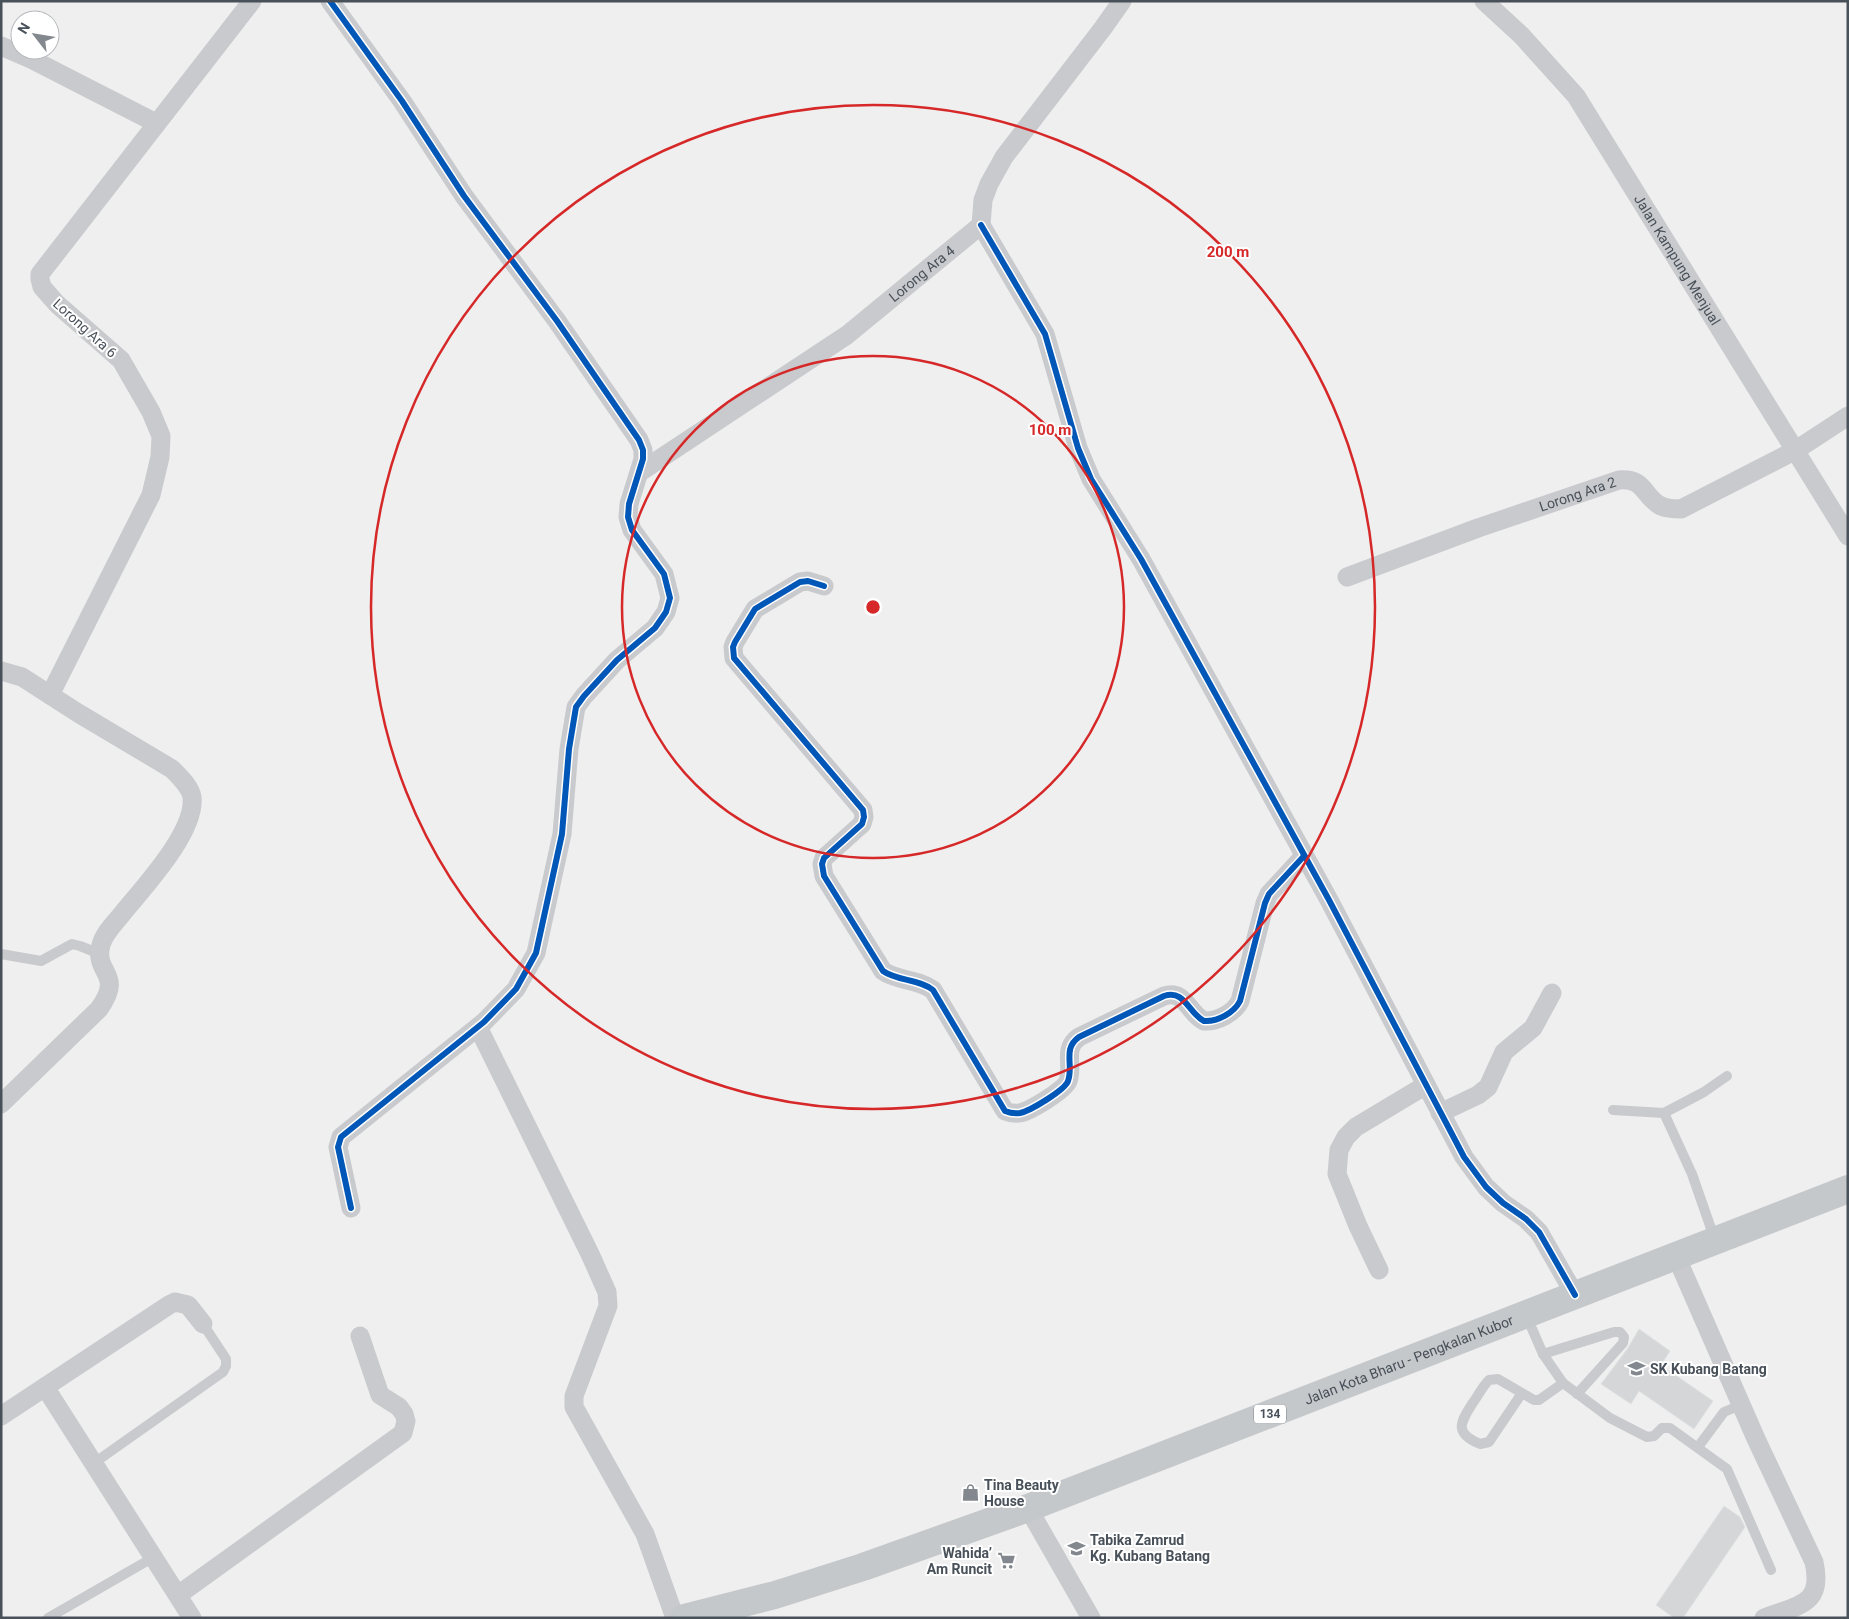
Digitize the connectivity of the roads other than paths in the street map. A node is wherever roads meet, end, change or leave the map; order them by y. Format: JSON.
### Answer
{"nodes":[{"id":1,"x":252,"y":1,"type":"edge"},
{"id":2,"x":330,"y":1,"type":"edge"},
{"id":3,"x":1122,"y":1,"type":"edge"},
{"id":4,"x":1484,"y":1,"type":"edge"},
{"id":5,"x":1,"y":46,"type":"edge"},
{"id":6,"x":156,"y":124,"type":"junction"},
{"id":7,"x":981,"y":225,"type":"junction"},
{"id":8,"x":1848,"y":416,"type":"edge"},
{"id":9,"x":1796,"y":450,"type":"junction"},
{"id":10,"x":640,"y":472,"type":"junction"},
{"id":11,"x":1848,"y":536,"type":"edge"},
{"id":12,"x":1347,"y":577,"type":"dead end"},
{"id":13,"x":824,"y":586,"type":"dead end"},
{"id":14,"x":1,"y":671,"type":"edge"},
{"id":15,"x":50,"y":695,"type":"junction"},
{"id":16,"x":1304,"y":856,"type":"junction"},
{"id":17,"x":1,"y":954,"type":"edge"},
{"id":18,"x":100,"y":954,"type":"junction"},
{"id":19,"x":1552,"y":993,"type":"dead end"},
{"id":20,"x":478,"y":1027,"type":"junction"},
{"id":21,"x":1727,"y":1076,"type":"dead end"},
{"id":22,"x":1426,"y":1085,"type":"junction"},
{"id":23,"x":1,"y":1104,"type":"edge"},
{"id":24,"x":1613,"y":1110,"type":"dead end"},
{"id":25,"x":1440,"y":1112,"type":"junction"},
{"id":26,"x":1664,"y":1113,"type":"junction"},
{"id":27,"x":1848,"y":1188,"type":"edge"},
{"id":28,"x":351,"y":1208,"type":"dead end"},
{"id":29,"x":1715,"y":1241,"type":"junction"},
{"id":30,"x":1676,"y":1256,"type":"junction"},
{"id":31,"x":1380,"y":1270,"type":"dead end"},
{"id":32,"x":1575,"y":1295,"type":"junction"},
{"id":33,"x":1526,"y":1314,"type":"junction"},
{"id":34,"x":203,"y":1324,"type":"joint"},
{"id":35,"x":360,"y":1336,"type":"dead end"},
{"id":36,"x":1543,"y":1354,"type":"junction"},
{"id":37,"x":1563,"y":1383,"type":"junction"},
{"id":38,"x":45,"y":1387,"type":"junction"},
{"id":39,"x":1522,"y":1393,"type":"junction"},
{"id":40,"x":1577,"y":1394,"type":"junction"},
{"id":41,"x":1741,"y":1405,"type":"junction"},
{"id":42,"x":1,"y":1416,"type":"edge"},
{"id":43,"x":1698,"y":1447,"type":"junction"},
{"id":44,"x":94,"y":1463,"type":"junction"},
{"id":45,"x":1028,"y":1508,"type":"junction"},
{"id":46,"x":154,"y":1557,"type":"junction"},
{"id":47,"x":1771,"y":1570,"type":"dead end"},
{"id":48,"x":178,"y":1594,"type":"junction"},
{"id":49,"x":48,"y":1618,"type":"edge"},
{"id":50,"x":192,"y":1618,"type":"edge"},
{"id":51,"x":675,"y":1618,"type":"edge"},
{"id":52,"x":684,"y":1618,"type":"edge"},
{"id":53,"x":1091,"y":1618,"type":"edge"},
{"id":54,"x":1764,"y":1618,"type":"edge"}],
"edges":[{"from":1,"to":6,"type":"street","name":"Lorong Ara 6"},
{"from":2,"to":10,"type":"street"},
{"from":3,"to":7,"type":"street"},
{"from":4,"to":9,"type":"street","name":"Jalan Kampung Menjual"},
{"from":5,"to":6,"type":"street"},
{"from":6,"to":15,"type":"street","name":"Lorong Ara 6"},
{"from":7,"to":10,"type":"street","name":"Lorong Ara 4"},
{"from":7,"to":16,"type":"street"},
{"from":8,"to":9,"type":"street","name":"Lorong Ara 2"},
{"from":9,"to":11,"type":"street","name":"Jalan Kampung Menjual"},
{"from":9,"to":12,"type":"street","name":"Lorong Ara 2"},
{"from":10,"to":20,"type":"street"},
{"from":13,"to":16,"type":"street"},
{"from":14,"to":15,"type":"street"},
{"from":15,"to":18,"type":"street"},
{"from":16,"to":22,"type":"street"},
{"from":17,"to":18,"type":"lane"},
{"from":18,"to":23,"type":"street"},
{"from":19,"to":25,"type":"street"},
{"from":20,"to":28,"type":"street"},
{"from":20,"to":51,"type":"street"},
{"from":21,"to":26,"type":"lane"},
{"from":22,"to":25,"type":"street"},
{"from":22,"to":31,"type":"street"},
{"from":24,"to":26,"type":"lane"},
{"from":25,"to":32,"type":"street"},
{"from":26,"to":29,"type":"lane"},
{"from":27,"to":29,"type":"main road","name":"Jalan Kota Bharu - Pengkalan Kubor","number":"134"},
{"from":29,"to":30,"type":"main road","name":"Jalan Kota Bharu - Pengkalan Kubor","number":"134"},
{"from":30,"to":32,"type":"main road","name":"Jalan Kota Bharu - Pengkalan Kubor","number":"134"},
{"from":30,"to":41,"type":"street"},
{"from":32,"to":33,"type":"main road","name":"Jalan Kota Bharu - Pengkalan Kubor","number":"134"},
{"from":33,"to":36,"type":"lane"},
{"from":33,"to":45,"type":"main road","name":"Jalan Kota Bharu - Pengkalan Kubor","number":"134"},
{"from":34,"to":38,"type":"street"},
{"from":34,"to":44,"type":"lane"},
{"from":35,"to":48,"type":"street"},
{"from":36,"to":37,"type":"lane"},
{"from":36,"to":40,"type":"lane"},
{"from":37,"to":39,"type":"lane"},
{"from":37,"to":40,"type":"lane"},
{"from":38,"to":42,"type":"street"},
{"from":38,"to":44,"type":"street"},
{"from":39,"to":39,"type":"lane"},
{"from":40,"to":43,"type":"lane"},
{"from":41,"to":43,"type":"lane"},
{"from":41,"to":54,"type":"street"},
{"from":43,"to":47,"type":"lane"},
{"from":44,"to":46,"type":"street"},
{"from":45,"to":52,"type":"main road","name":"Jalan Kota Bharu - Pengkalan Kubor","number":"134"},
{"from":45,"to":53,"type":"street"},
{"from":46,"to":48,"type":"street"},
{"from":46,"to":49,"type":"lane"},
{"from":48,"to":50,"type":"street"}]}
